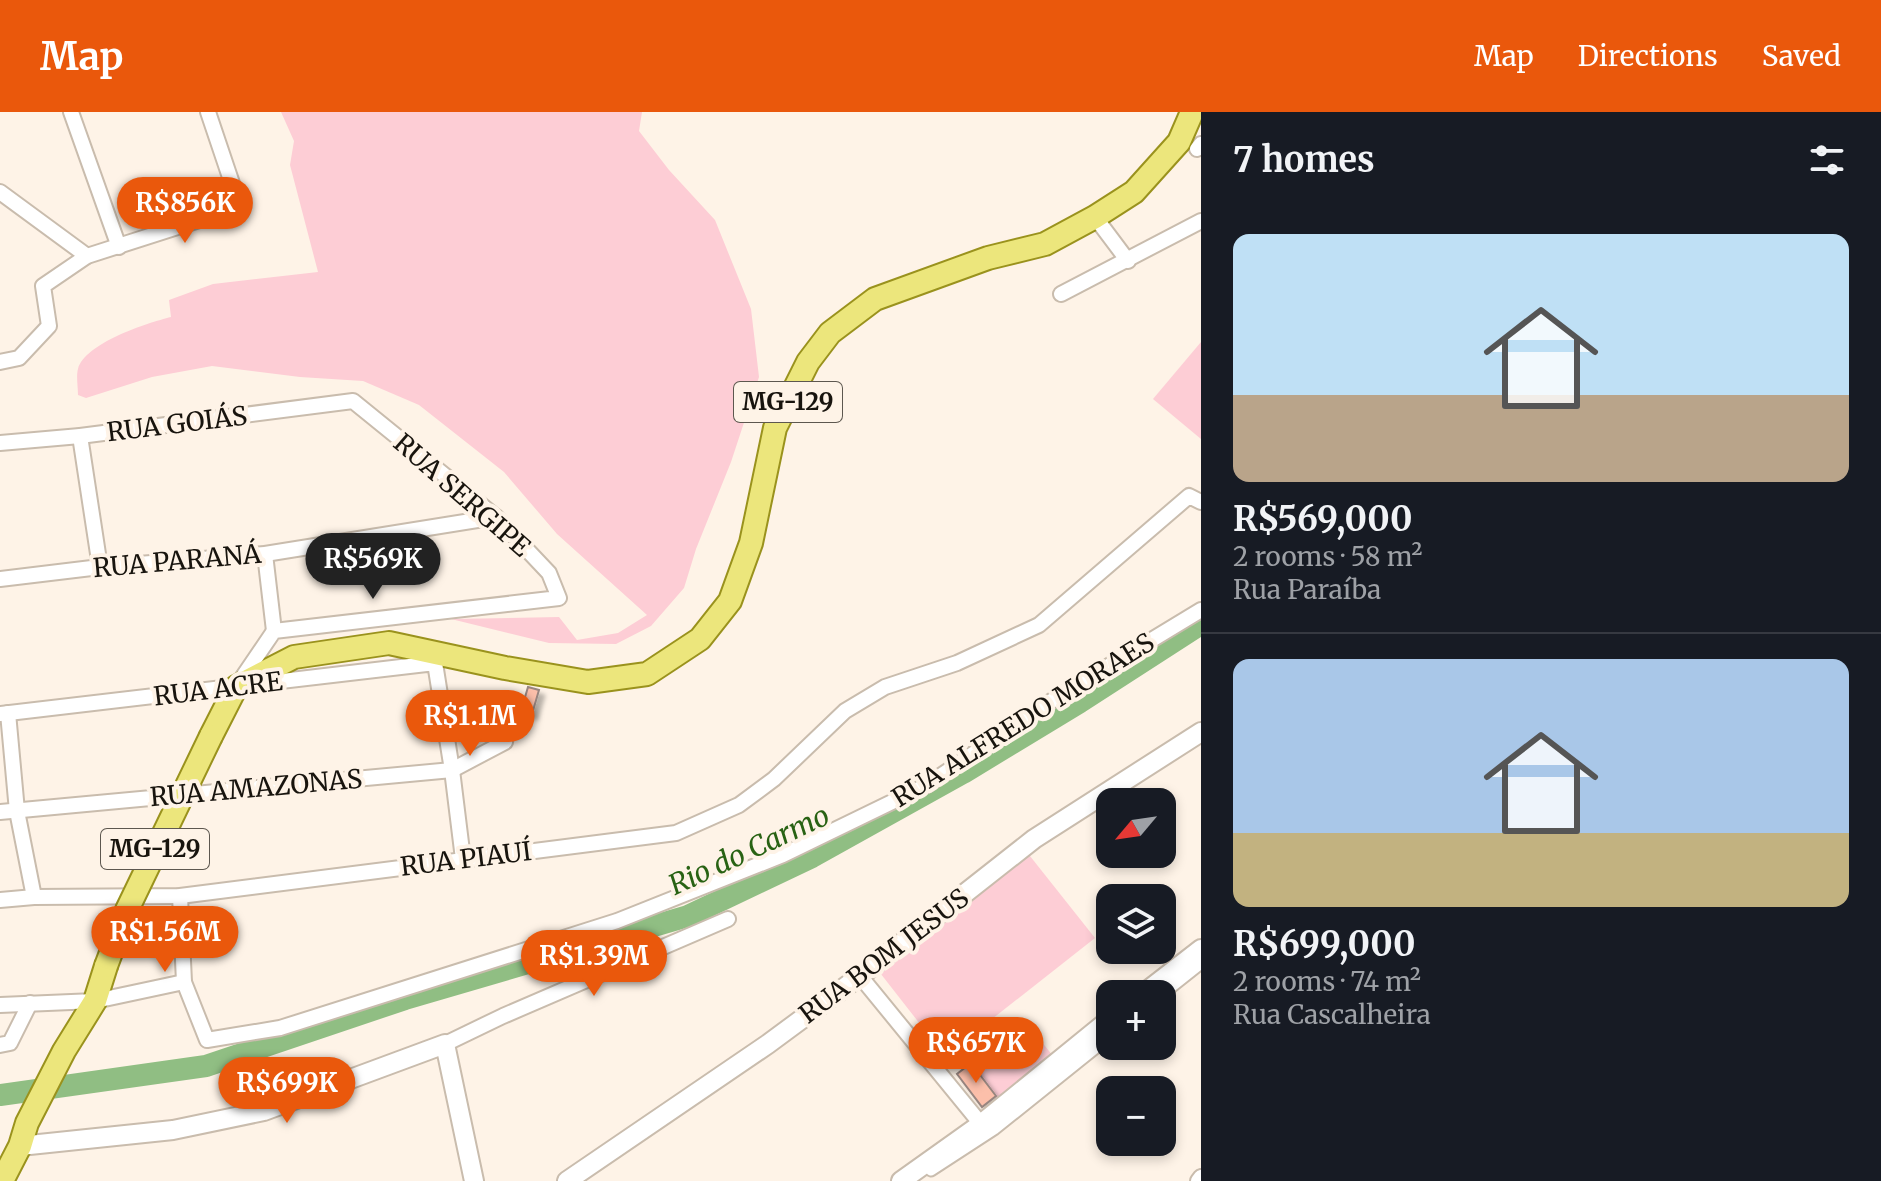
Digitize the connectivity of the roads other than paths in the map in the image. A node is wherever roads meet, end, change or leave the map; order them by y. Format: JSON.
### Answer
{"nodes":[{"id":1,"x":71,"y":112,"type":"edge"},
{"id":2,"x":208,"y":112,"type":"edge"},
{"id":3,"x":1192,"y":112,"type":"edge"},
{"id":4,"x":1201,"y":114,"type":"edge"},
{"id":5,"x":1192,"y":145,"type":"edge"},
{"id":6,"x":0,"y":192,"type":"edge"},
{"id":7,"x":1095,"y":217,"type":"junction"},
{"id":8,"x":1201,"y":221,"type":"edge"},
{"id":9,"x":119,"y":247,"type":"junction"},
{"id":10,"x":87,"y":256,"type":"junction"},
{"id":11,"x":1128,"y":261,"type":"junction"},
{"id":12,"x":1061,"y":294,"type":"dead end"},
{"id":13,"x":0,"y":362,"type":"edge"},
{"id":14,"x":353,"y":401,"type":"joint"},
{"id":15,"x":80,"y":436,"type":"junction"},
{"id":16,"x":0,"y":443,"type":"edge"},
{"id":17,"x":1201,"y":502,"type":"edge"},
{"id":18,"x":496,"y":517,"type":"junction"},
{"id":19,"x":265,"y":554,"type":"junction"},
{"id":20,"x":100,"y":567,"type":"junction"},
{"id":21,"x":0,"y":579,"type":"edge"},
{"id":22,"x":1201,"y":610,"type":"edge"},
{"id":23,"x":274,"y":631,"type":"junction"},
{"id":24,"x":236,"y":687,"type":"junction"},
{"id":25,"x":4,"y":714,"type":"edge"},
{"id":26,"x":1201,"y":732,"type":"edge"},
{"id":27,"x":505,"y":742,"type":"dead end"},
{"id":28,"x":452,"y":770,"type":"junction"},
{"id":29,"x":17,"y":811,"type":"junction"},
{"id":30,"x":0,"y":812,"type":"edge"},
{"id":31,"x":463,"y":859,"type":"junction"},
{"id":32,"x":180,"y":896,"type":"junction"},
{"id":33,"x":34,"y":897,"type":"junction"},
{"id":34,"x":0,"y":900,"type":"edge"},
{"id":35,"x":728,"y":919,"type":"dead end"},
{"id":36,"x":1201,"y":949,"type":"edge"},
{"id":37,"x":1201,"y":963,"type":"edge"},
{"id":38,"x":860,"y":976,"type":"junction"},
{"id":39,"x":1161,"y":980,"type":"edge"},
{"id":40,"x":184,"y":982,"type":"junction"},
{"id":41,"x":1176,"y":983,"type":"edge"},
{"id":42,"x":95,"y":1001,"type":"junction"},
{"id":43,"x":30,"y":1003,"type":"junction"},
{"id":44,"x":0,"y":1005,"type":"edge"},
{"id":45,"x":1096,"y":1030,"type":"edge"},
{"id":46,"x":445,"y":1044,"type":"junction"},
{"id":47,"x":0,"y":1045,"type":"edge"},
{"id":48,"x":1096,"y":1047,"type":"edge"},
{"id":49,"x":981,"y":1124,"type":"junction"},
{"id":50,"x":20,"y":1146,"type":"junction"},
{"id":51,"x":2,"y":1181,"type":"edge"},
{"id":52,"x":474,"y":1181,"type":"edge"},
{"id":53,"x":567,"y":1181,"type":"edge"},
{"id":54,"x":901,"y":1181,"type":"edge"},
{"id":55,"x":914,"y":1181,"type":"edge"}],
"edges":[{"from":1,"to":9,"type":"street"},
{"from":2,"to":9,"type":"street"},
{"from":3,"to":5,"type":"main road","name":"MG-129","number":"MG-129"},
{"from":4,"to":5,"type":"street"},
{"from":5,"to":7,"type":"main road","name":"MG-129","number":"MG-129"},
{"from":6,"to":10,"type":"street"},
{"from":7,"to":11,"type":"street"},
{"from":7,"to":24,"type":"main road","name":"MG-129","number":"MG-129"},
{"from":8,"to":11,"type":"street"},
{"from":9,"to":10,"type":"street"},
{"from":10,"to":13,"type":"street"},
{"from":11,"to":12,"type":"street"},
{"from":14,"to":15,"type":"street","name":"RUA GOIÁS"},
{"from":14,"to":18,"type":"street","name":"RUA SERGIPE"},
{"from":15,"to":16,"type":"street","name":"RUA GOIÁS"},
{"from":15,"to":20,"type":"street"},
{"from":17,"to":31,"type":"street","name":"RUA PIAUÍ"},
{"from":18,"to":19,"type":"street","name":"RUA PARANÁ"},
{"from":18,"to":23,"type":"street","name":"RUA SERGIPE"},
{"from":19,"to":20,"type":"street","name":"RUA PARANÁ"},
{"from":19,"to":23,"type":"street"},
{"from":20,"to":21,"type":"street","name":"RUA PARANÁ"},
{"from":22,"to":40,"type":"street","name":"RUA ALFREDO MORAES"},
{"from":23,"to":24,"type":"street"},
{"from":24,"to":25,"type":"street","name":"RUA ACRE"},
{"from":24,"to":28,"type":"street","name":"RUA ACRE"},
{"from":24,"to":42,"type":"main road","number":"MG-129","bridge":true},
{"from":25,"to":29,"type":"street"},
{"from":26,"to":38,"type":"street","name":"RUA BOM JESUS"},
{"from":27,"to":28,"type":"street","name":"RUA AMAZONAS"},
{"from":28,"to":29,"type":"street","name":"RUA AMAZONAS"},
{"from":28,"to":31,"type":"street"},
{"from":29,"to":30,"type":"street","name":"RUA AMAZONAS"},
{"from":29,"to":33,"type":"street"},
{"from":31,"to":32,"type":"street","name":"RUA PIAUÍ"},
{"from":32,"to":33,"type":"street","name":"RUA PIAUÍ"},
{"from":32,"to":40,"type":"street"},
{"from":33,"to":34,"type":"street","name":"RUA PIAUÍ"},
{"from":35,"to":46,"type":"street"},
{"from":36,"to":39,"type":"street"},
{"from":37,"to":41,"type":"street"},
{"from":38,"to":49,"type":"street"},
{"from":38,"to":53,"type":"street","name":"RUA BOM JESUS"},
{"from":40,"to":42,"type":"street"},
{"from":42,"to":43,"type":"street"},
{"from":42,"to":50,"type":"main road","number":"MG-129"},
{"from":43,"to":44,"type":"street"},
{"from":43,"to":47,"type":"street"},
{"from":45,"to":49,"type":"street"},
{"from":46,"to":50,"type":"street"},
{"from":46,"to":52,"type":"street"},
{"from":48,"to":55,"type":"street"},
{"from":49,"to":54,"type":"street"},
{"from":50,"to":51,"type":"main road","number":"MG-129"}]}
